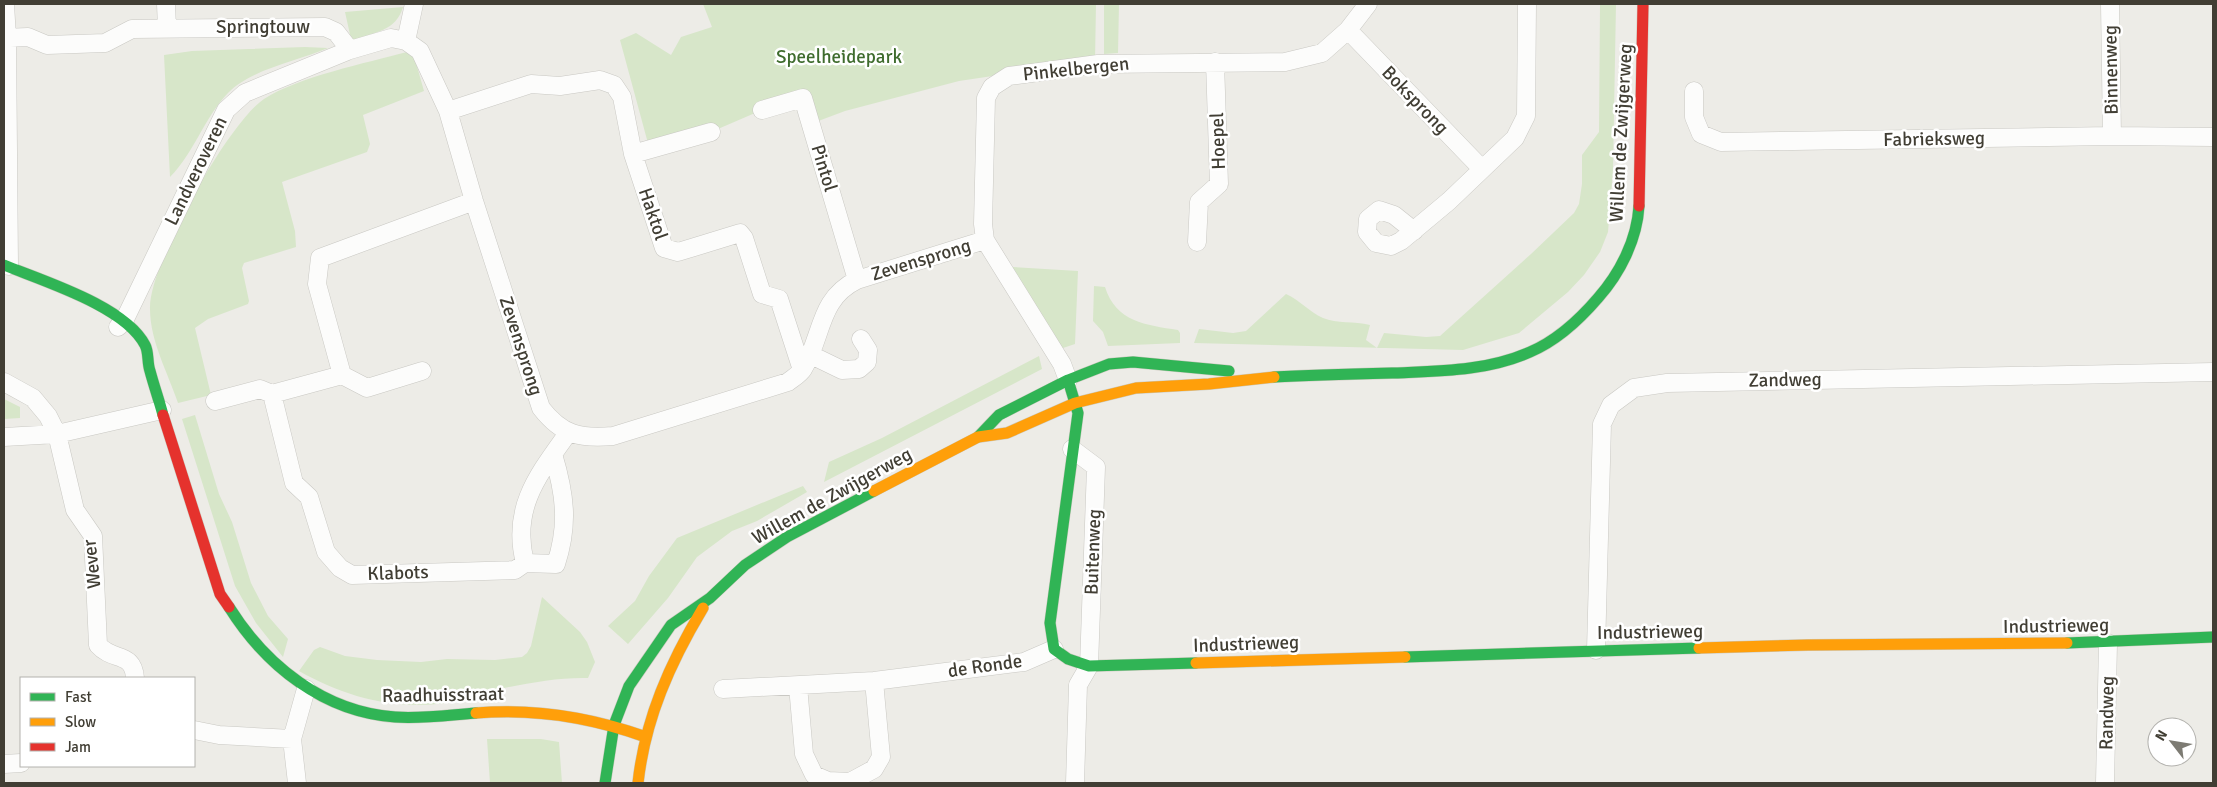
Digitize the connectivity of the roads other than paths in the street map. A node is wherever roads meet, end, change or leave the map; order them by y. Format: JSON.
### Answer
{"nodes":[{"id":1,"x":5,"y":4,"type":"edge"},
{"id":2,"x":166,"y":4,"type":"edge"},
{"id":3,"x":414,"y":4,"type":"edge"},
{"id":4,"x":1368,"y":4,"type":"edge"},
{"id":5,"x":1527,"y":4,"type":"edge"},
{"id":6,"x":1643,"y":4,"type":"edge"},
{"id":7,"x":2110,"y":4,"type":"edge"},
{"id":8,"x":167,"y":28,"type":"junction"},
{"id":9,"x":1348,"y":30,"type":"junction"},
{"id":10,"x":6,"y":38,"type":"edge"},
{"id":11,"x":406,"y":41,"type":"junction"},
{"id":12,"x":350,"y":50,"type":"junction"},
{"id":13,"x":1216,"y":62,"type":"junction"},
{"id":14,"x":1694,"y":91,"type":"dead end"},
{"id":15,"x":762,"y":110,"type":"dead end"},
{"id":16,"x":448,"y":111,"type":"junction"},
{"id":17,"x":711,"y":132,"type":"dead end"},
{"id":18,"x":2112,"y":136,"type":"junction"},
{"id":19,"x":2213,"y":137,"type":"edge"},
{"id":20,"x":633,"y":154,"type":"junction"},
{"id":21,"x":1482,"y":170,"type":"junction"},
{"id":22,"x":474,"y":201,"type":"junction"},
{"id":23,"x":1414,"y":231,"type":"dead end"},
{"id":24,"x":986,"y":240,"type":"junction"},
{"id":25,"x":1197,"y":242,"type":"dead end"},
{"id":26,"x":6,"y":265,"type":"edge"},
{"id":27,"x":857,"y":280,"type":"junction"},
{"id":28,"x":121,"y":324,"type":"junction"},
{"id":29,"x":861,"y":339,"type":"dead end"},
{"id":30,"x":809,"y":354,"type":"junction"},
{"id":31,"x":802,"y":370,"type":"junction"},
{"id":32,"x":422,"y":371,"type":"dead end"},
{"id":33,"x":2213,"y":372,"type":"edge"},
{"id":34,"x":342,"y":375,"type":"junction"},
{"id":35,"x":1274,"y":377,"type":"junction"},
{"id":36,"x":1068,"y":380,"type":"junction"},
{"id":37,"x":4,"y":382,"type":"edge"},
{"id":38,"x":272,"y":394,"type":"junction"},
{"id":39,"x":215,"y":401,"type":"dead end"},
{"id":40,"x":1075,"y":403,"type":"junction"},
{"id":41,"x":162,"y":410,"type":"junction"},
{"id":42,"x":568,"y":433,"type":"junction"},
{"id":43,"x":58,"y":434,"type":"junction"},
{"id":44,"x":4,"y":437,"type":"edge"},
{"id":45,"x":978,"y":437,"type":"junction"},
{"id":46,"x":1072,"y":450,"type":"junction"},
{"id":47,"x":553,"y":454,"type":"junction"},
{"id":48,"x":526,"y":563,"type":"junction"},
{"id":49,"x":710,"y":598,"type":"junction"},
{"id":50,"x":2213,"y":637,"type":"edge"},
{"id":51,"x":2108,"y":643,"type":"junction"},
{"id":52,"x":1054,"y":648,"type":"junction"},
{"id":53,"x":1596,"y":650,"type":"junction"},
{"id":54,"x":1089,"y":666,"type":"junction"},
{"id":55,"x":135,"y":677,"type":"edge"},
{"id":56,"x":874,"y":681,"type":"junction"},
{"id":57,"x":798,"y":686,"type":"junction"},
{"id":58,"x":306,"y":689,"type":"junction"},
{"id":59,"x":723,"y":689,"type":"dead end"},
{"id":60,"x":614,"y":725,"type":"junction"},
{"id":61,"x":195,"y":730,"type":"edge"},
{"id":62,"x":646,"y":736,"type":"junction"},
{"id":63,"x":292,"y":739,"type":"junction"},
{"id":64,"x":20,"y":763,"type":"edge"},
{"id":65,"x":4,"y":764,"type":"edge"},
{"id":66,"x":297,"y":783,"type":"edge"},
{"id":67,"x":605,"y":783,"type":"edge"},
{"id":68,"x":638,"y":783,"type":"edge"},
{"id":69,"x":1075,"y":783,"type":"edge"},
{"id":70,"x":2106,"y":783,"type":"edge"}],
"edges":[{"from":1,"to":10,"type":"street"},
{"from":2,"to":8,"type":"street"},
{"from":3,"to":11,"type":"street"},
{"from":4,"to":9,"type":"street","name":"Pinkelbergen"},
{"from":5,"to":21,"type":"street"},
{"from":6,"to":35,"type":"street","name":"Willem de Zwijgerweg"},
{"from":7,"to":18,"type":"street","name":"Binnenweg"},
{"from":8,"to":10,"type":"street","name":"Springtouw"},
{"from":8,"to":12,"type":"street","name":"Springtouw"},
{"from":9,"to":13,"type":"street","name":"Pinkelbergen"},
{"from":9,"to":21,"type":"street","name":"Boksprong"},
{"from":10,"to":26,"type":"street"},
{"from":11,"to":12,"type":"street","name":"Landveroveren"},
{"from":11,"to":16,"type":"street","name":"Zevensprong"},
{"from":12,"to":28,"type":"street","name":"Landveroveren"},
{"from":13,"to":24,"type":"street","name":"Pinkelbergen"},
{"from":13,"to":25,"type":"street","name":"Hoepel"},
{"from":14,"to":18,"type":"street","name":"Fabrieksweg"},
{"from":15,"to":27,"type":"street","name":"Pintol"},
{"from":16,"to":20,"type":"street","name":"Haktol"},
{"from":16,"to":22,"type":"street","name":"Zevensprong"},
{"from":17,"to":20,"type":"street"},
{"from":18,"to":19,"type":"street","name":"Fabrieksweg"},
{"from":20,"to":31,"type":"street","name":"Haktol"},
{"from":21,"to":23,"type":"street"},
{"from":22,"to":34,"type":"street"},
{"from":22,"to":42,"type":"street","name":"Zevensprong"},
{"from":24,"to":27,"type":"street","name":"Zevensprong"},
{"from":24,"to":36,"type":"street","name":"Pinkelbergen"},
{"from":26,"to":28,"type":"street","name":"Raadhuisstraat"},
{"from":27,"to":30,"type":"street","name":"Zevensprong"},
{"from":28,"to":41,"type":"street","name":"Raadhuisstraat"},
{"from":29,"to":30,"type":"street"},
{"from":30,"to":31,"type":"street","name":"Zevensprong"},
{"from":31,"to":42,"type":"street","name":"Zevensprong"},
{"from":32,"to":34,"type":"street"},
{"from":33,"to":53,"type":"street","name":"Zandweg"},
{"from":34,"to":38,"type":"street"},
{"from":35,"to":36,"type":"street","name":"Willem de Zwijgerweg"},
{"from":35,"to":40,"type":"street","name":"Willem de Zwijgerweg"},
{"from":36,"to":40,"type":"street","name":"Buitenweg"},
{"from":36,"to":45,"type":"street","name":"Willem de Zwijgerweg"},
{"from":37,"to":43,"type":"street","name":"Wever"},
{"from":38,"to":39,"type":"street"},
{"from":38,"to":48,"type":"street","name":"Klabots"},
{"from":40,"to":45,"type":"street","name":"Willem de Zwijgerweg"},
{"from":40,"to":46,"type":"street","name":"Buitenweg"},
{"from":41,"to":43,"type":"street"},
{"from":41,"to":58,"type":"street","name":"Raadhuisstraat"},
{"from":42,"to":47,"type":"street"},
{"from":43,"to":44,"type":"street"},
{"from":43,"to":55,"type":"street","name":"Wever"},
{"from":45,"to":49,"type":"street","name":"Willem de Zwijgerweg"},
{"from":46,"to":52,"type":"street","name":"Buitenweg"},
{"from":46,"to":54,"type":"street","name":"Buitenweg"},
{"from":47,"to":48,"type":"street"},
{"from":47,"to":48,"type":"street","name":"Klabots"},
{"from":49,"to":60,"type":"street","name":"Willem de Zwijgerweg"},
{"from":49,"to":62,"type":"street","name":"Willem de Zwijgerweg"},
{"from":50,"to":51,"type":"street","name":"Industrieweg"},
{"from":51,"to":53,"type":"street","name":"Industrieweg"},
{"from":51,"to":70,"type":"street","name":"Randweg"},
{"from":52,"to":54,"type":"street"},
{"from":52,"to":56,"type":"street","name":"de Ronde"},
{"from":53,"to":54,"type":"street","name":"Industrieweg"},
{"from":54,"to":69,"type":"street"},
{"from":56,"to":57,"type":"street","name":"de Ronde"},
{"from":56,"to":57,"type":"street"},
{"from":57,"to":59,"type":"street","name":"de Ronde"},
{"from":58,"to":60,"type":"street","name":"Raadhuisstraat"},
{"from":58,"to":63,"type":"street"},
{"from":60,"to":62,"type":"street","name":"Raadhuisstraat"},
{"from":60,"to":67,"type":"street","name":"Willem de Zwijgerweg"},
{"from":61,"to":63,"type":"street"},
{"from":62,"to":68,"type":"street","name":"Willem de Zwijgerweg"},
{"from":63,"to":66,"type":"street"},
{"from":64,"to":65,"type":"street"}]}
